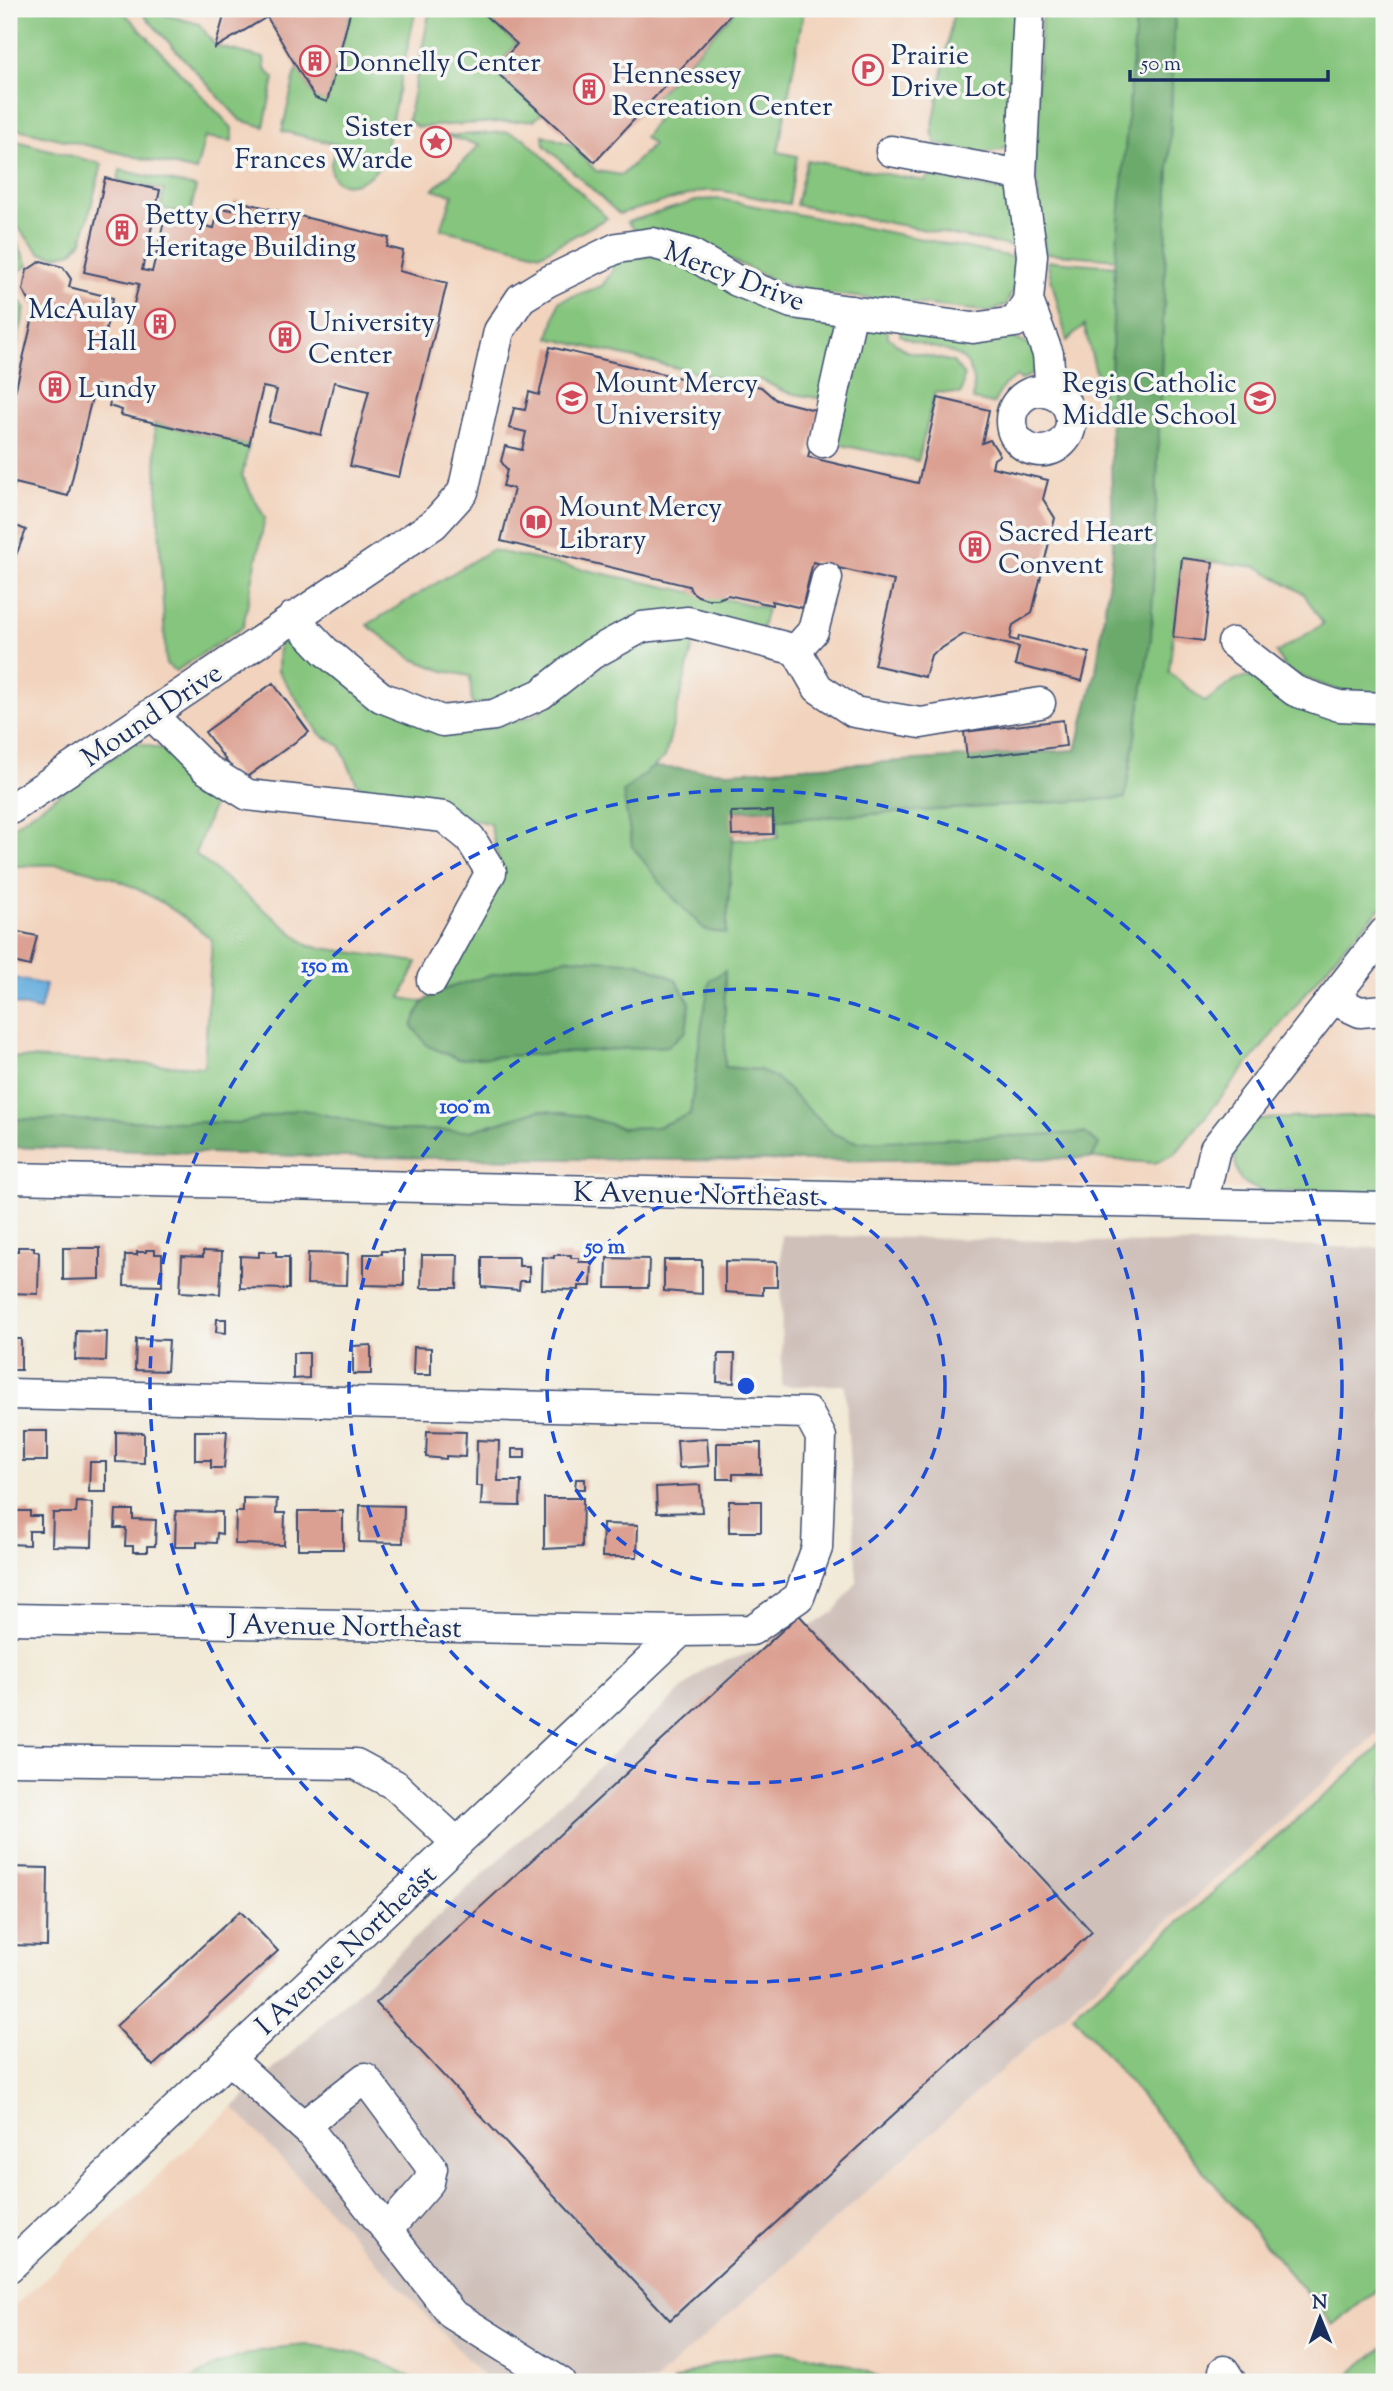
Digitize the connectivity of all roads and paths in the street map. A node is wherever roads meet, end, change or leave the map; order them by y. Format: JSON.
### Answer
{"nodes":[{"id":1,"x":1029,"y":9,"type":"edge"},
{"id":2,"x":891,"y":151,"type":"dead end"},
{"id":3,"x":1021,"y":175,"type":"junction"},
{"id":4,"x":1028,"y":302,"type":"junction"},
{"id":5,"x":852,"y":311,"type":"junction"},
{"id":6,"x":1051,"y":392,"type":"dead end"},
{"id":7,"x":823,"y":442,"type":"dead end"},
{"id":8,"x":827,"y":578,"type":"dead end"},
{"id":9,"x":293,"y":617,"type":"junction"},
{"id":10,"x":1233,"y":643,"type":"dead end"},
{"id":11,"x":796,"y":650,"type":"junction"},
{"id":12,"x":1040,"y":703,"type":"dead end"},
{"id":13,"x":1384,"y":708,"type":"edge"},
{"id":14,"x":151,"y":714,"type":"junction"},
{"id":15,"x":9,"y":810,"type":"edge"},
{"id":16,"x":1384,"y":933,"type":"edge"},
{"id":17,"x":432,"y":980,"type":"dead end"},
{"id":18,"x":1332,"y":999,"type":"junction"},
{"id":19,"x":1384,"y":1010,"type":"edge"},
{"id":20,"x":9,"y":1178,"type":"edge"},
{"id":21,"x":1202,"y":1204,"type":"junction"},
{"id":22,"x":1384,"y":1208,"type":"edge"},
{"id":23,"x":9,"y":1394,"type":"edge"},
{"id":24,"x":9,"y":1619,"type":"edge"},
{"id":25,"x":681,"y":1631,"type":"junction"},
{"id":26,"x":9,"y":1760,"type":"edge"},
{"id":27,"x":457,"y":1843,"type":"junction"},
{"id":28,"x":229,"y":2059,"type":"junction"},
{"id":29,"x":303,"y":2126,"type":"junction"},
{"id":30,"x":387,"y":2230,"type":"junction"},
{"id":31,"x":9,"y":2267,"type":"edge"},
{"id":32,"x":560,"y":2382,"type":"edge"}],
"edges":[{"from":1,"to":3,"type":"street"},
{"from":2,"to":3,"type":"street"},
{"from":3,"to":4,"type":"street"},
{"from":4,"to":5,"type":"street","name":"Mercy Drive"},
{"from":4,"to":6,"type":"street"},
{"from":5,"to":7,"type":"street"},
{"from":5,"to":9,"type":"street","name":"Mercy Drive"},
{"from":8,"to":11,"type":"street"},
{"from":9,"to":11,"type":"street"},
{"from":9,"to":14,"type":"street","name":"Mound Drive"},
{"from":10,"to":13,"type":"street"},
{"from":11,"to":12,"type":"street"},
{"from":14,"to":15,"type":"street","name":"Mound Drive"},
{"from":14,"to":17,"type":"street"},
{"from":16,"to":18,"type":"street"},
{"from":18,"to":19,"type":"street"},
{"from":18,"to":21,"type":"street"},
{"from":20,"to":21,"type":"street","name":"K Avenue Northeast"},
{"from":21,"to":22,"type":"street","name":"K Avenue Northeast"},
{"from":23,"to":25,"type":"street","name":"J Avenue Northeast"},
{"from":24,"to":25,"type":"street","name":"J Avenue Northeast"},
{"from":25,"to":27,"type":"street","name":"I Avenue Northeast"},
{"from":26,"to":27,"type":"street"},
{"from":27,"to":28,"type":"street","name":"I Avenue Northeast"},
{"from":28,"to":29,"type":"street"},
{"from":28,"to":31,"type":"street","name":"I Avenue Northeast"},
{"from":29,"to":30,"type":"street"},
{"from":29,"to":30,"type":"street"},
{"from":30,"to":32,"type":"street"}]}
